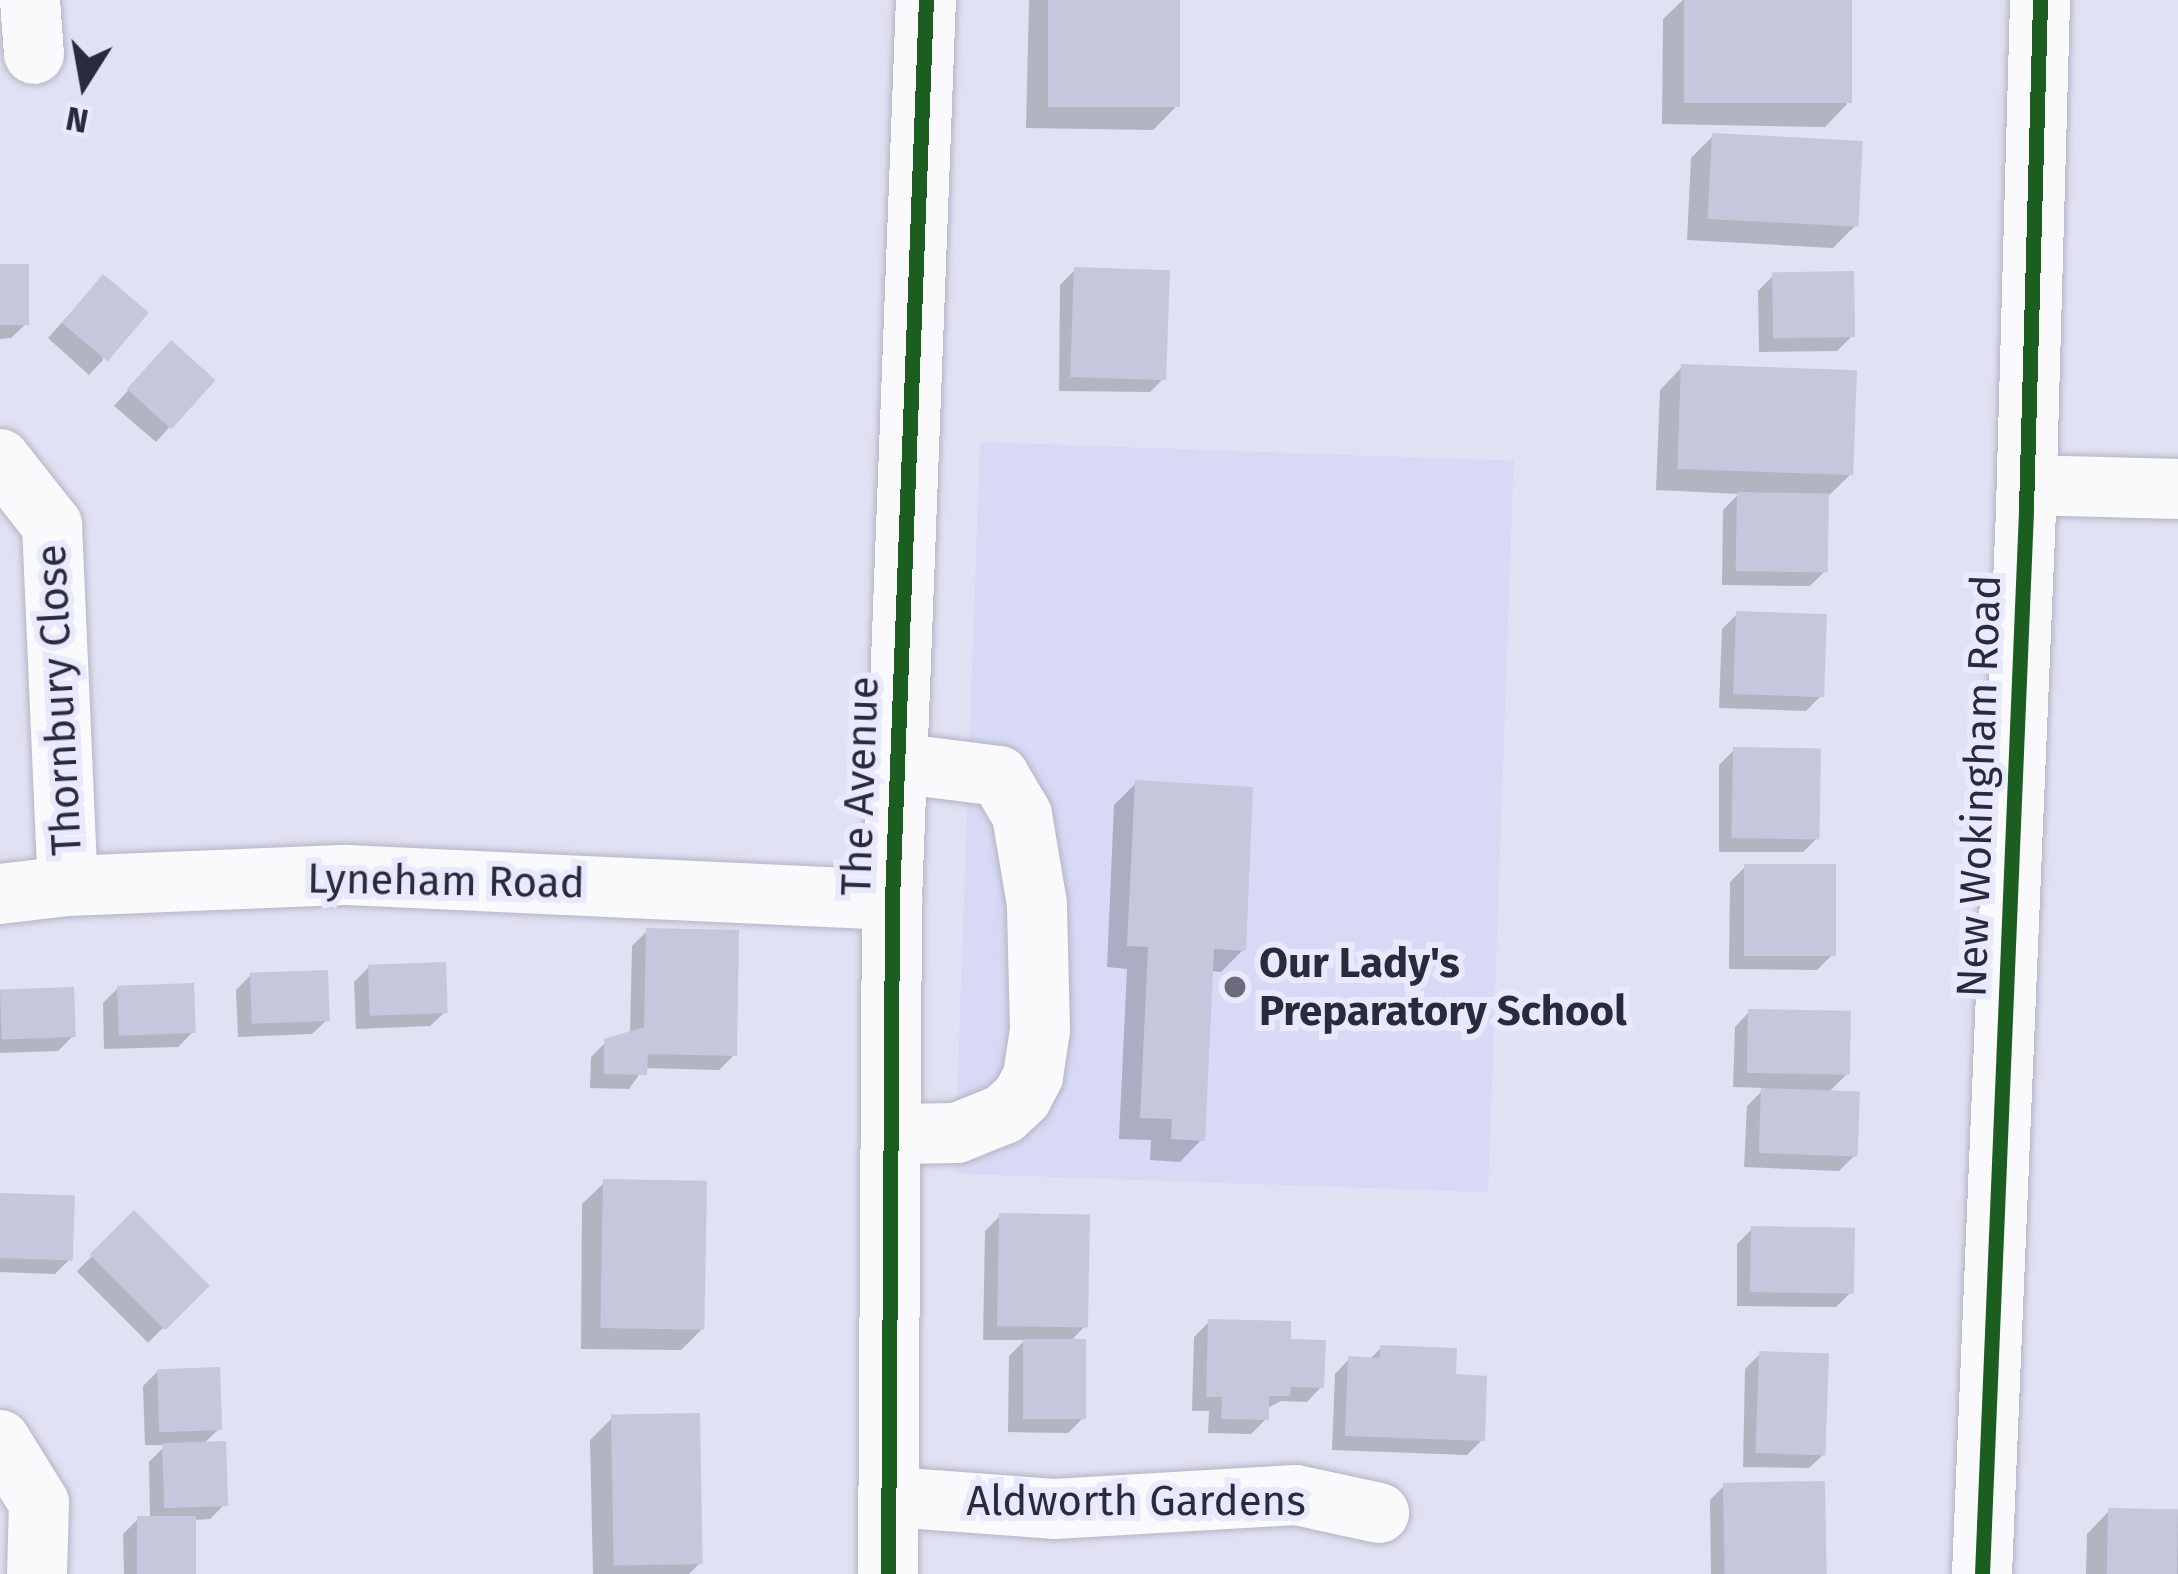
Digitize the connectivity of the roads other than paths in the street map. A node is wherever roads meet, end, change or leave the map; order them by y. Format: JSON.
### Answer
{"nodes":[{"id":1,"x":926,"y":0,"type":"edge"},
{"id":2,"x":2040,"y":0,"type":"edge"},
{"id":3,"x":0,"y":459,"type":"edge"},
{"id":4,"x":2026,"y":485,"type":"junction"},
{"id":5,"x":2178,"y":489,"type":"edge"},
{"id":6,"x":896,"y":763,"type":"junction"},
{"id":7,"x":68,"y":886,"type":"junction"},
{"id":8,"x":0,"y":894,"type":"edge"},
{"id":9,"x":892,"y":900,"type":"junction"},
{"id":10,"x":893,"y":1134,"type":"junction"},
{"id":11,"x":0,"y":1440,"type":"edge"},
{"id":12,"x":892,"y":1497,"type":"junction"},
{"id":13,"x":1379,"y":1514,"type":"dead end"},
{"id":14,"x":37,"y":1574,"type":"edge"},
{"id":15,"x":888,"y":1574,"type":"edge"},
{"id":16,"x":1982,"y":1574,"type":"edge"}],
"edges":[{"from":1,"to":6,"type":"street","name":"The Avenue"},
{"from":2,"to":4,"type":"street","name":"New Wokingham Road"},
{"from":3,"to":7,"type":"street","name":"Thornbury Close"},
{"from":4,"to":5,"type":"street"},
{"from":4,"to":16,"type":"street","name":"New Wokingham Road"},
{"from":6,"to":9,"type":"street","name":"The Avenue"},
{"from":6,"to":10,"type":"street"},
{"from":7,"to":8,"type":"street","name":"Lyneham Road"},
{"from":7,"to":9,"type":"street","name":"Lyneham Road"},
{"from":9,"to":10,"type":"street","name":"The Avenue"},
{"from":10,"to":12,"type":"street","name":"The Avenue"},
{"from":11,"to":14,"type":"street"},
{"from":12,"to":13,"type":"street","name":"Aldworth Gardens"},
{"from":12,"to":15,"type":"street","name":"The Avenue"}]}
